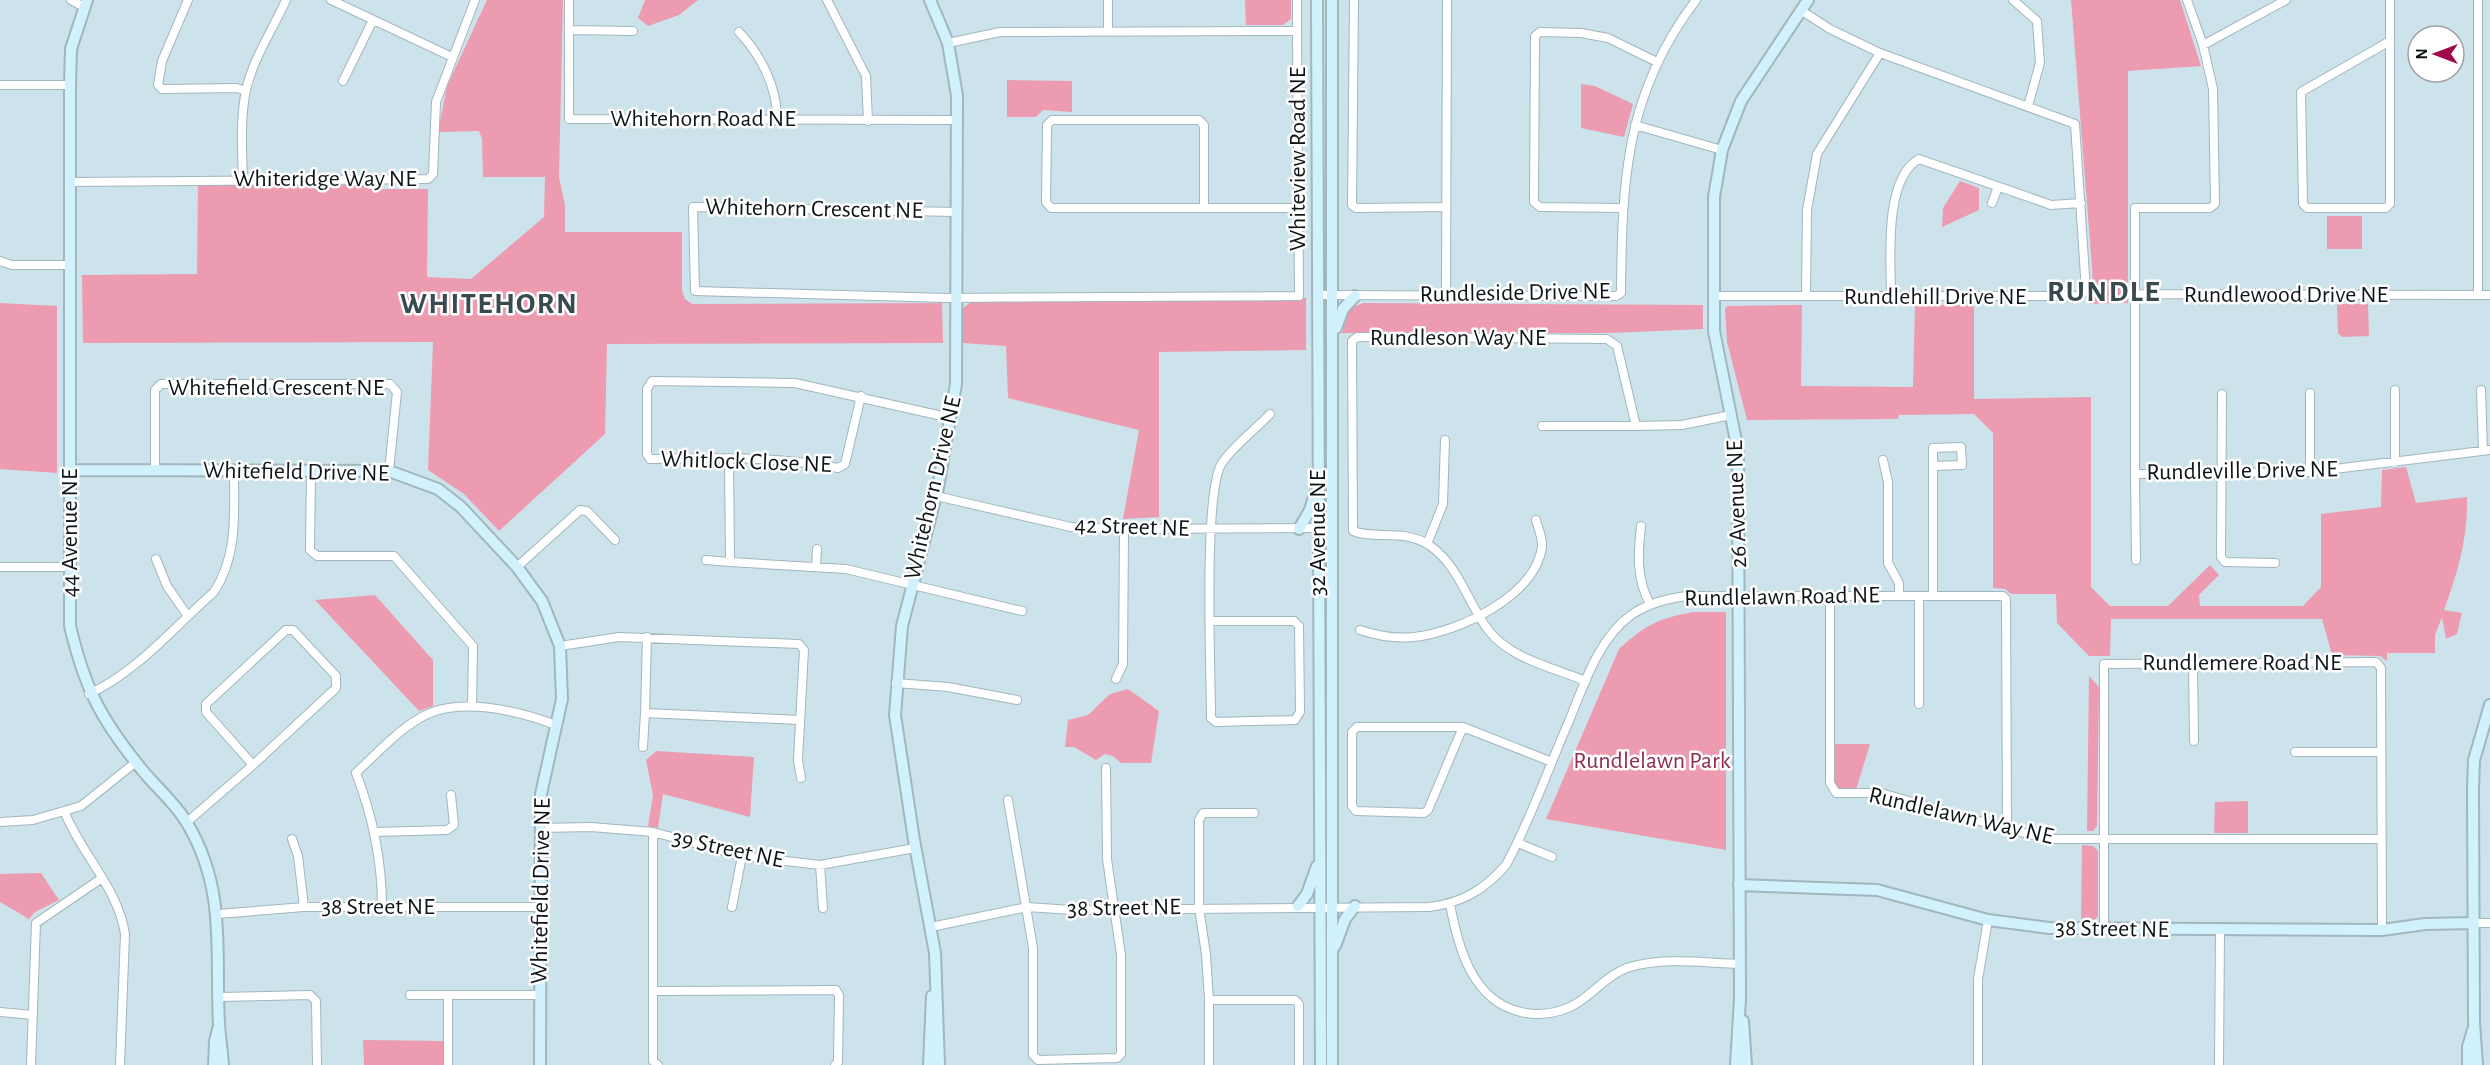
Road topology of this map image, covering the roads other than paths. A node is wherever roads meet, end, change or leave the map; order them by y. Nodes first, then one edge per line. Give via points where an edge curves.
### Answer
1 (71, 0) edge
2 (188, 0) edge
3 (286, 0) edge
4 (332, 0) edge
5 (475, 0) edge
6 (569, 0) edge
7 (827, 0) edge
8 (930, 0) edge
9 (1108, 0) edge
10 (1297, 0) edge
11 (1317, 0) edge
12 (1332, 0) edge
13 (1354, 0) edge
14 (1447, 0) edge
15 (1696, 0) edge
16 (1808, 0) edge
17 (2013, 0) edge
18 (2187, 0) edge
19 (2286, 0) edge
20 (2390, 0) edge
21 (2478, 0) edge
22 (85, 3) edge
23 (1802, 11) junction
24 (373, 20) junction
25 (569, 30) junction
26 (633, 31) dead end
27 (739, 32) dead end
28 (1108, 32) junction
29 (1297, 32) junction
30 (2390, 41) junction
31 (948, 43) junction
32 (2203, 45) junction
33 (1880, 53) junction
34 (452, 57) junction
35 (1657, 62) junction
36 (343, 81) dead end
37 (0, 85) edge
38 (70, 85) junction
39 (246, 91) junction
40 (2028, 106) junction
41 (777, 119) junction
42 (957, 120) junction
43 (868, 121) junction
44 (1635, 125) junction
45 (1722, 150) junction
46 (243, 180) junction
47 (70, 182) junction
48 (1998, 187) junction
49 (2080, 202) junction
50 (1992, 203) dead end
51 (1204, 207) junction
52 (1446, 207) junction
53 (1298, 208) junction
54 (1622, 208) junction
55 (957, 212) junction
56 (0, 261) edge
57 (70, 265) junction
58 (2135, 294) junction
59 (1317, 295) junction
60 (1332, 295) junction
61 (2478, 295) junction
62 (2490, 295) edge
63 (1355, 296) junction
64 (1446, 296) junction
65 (1806, 296) junction
66 (958, 297) junction
67 (1713, 297) junction
68 (1891, 297) junction
69 (1332, 346) junction
70 (2395, 390) dead end
71 (2481, 390) dead end
72 (2310, 393) dead end
73 (2222, 394) dead end
74 (861, 396) junction
75 (1270, 414) dead end
76 (1731, 415) junction
77 (951, 418) junction
78 (1542, 426) dead end
79 (1636, 426) junction
80 (1445, 440) dead end
81 (2486, 451) edge
82 (729, 458) junction
83 (1883, 460) dead end
84 (2395, 463) junction
85 (1933, 466) dead end
86 (70, 470) junction
87 (155, 470) junction
88 (311, 470) junction
89 (234, 471) junction
90 (389, 471) junction
91 (2310, 472) junction
92 (2135, 474) junction
93 (2222, 475) junction
94 (1318, 482) junction
95 (936, 496) junction
96 (1536, 520) dead end
97 (1641, 526) dead end
98 (1318, 528) junction
99 (1330, 528) junction
100 (1299, 529) junction
101 (1124, 530) junction
102 (1212, 530) junction
103 (615, 540) dead end
104 (1427, 544) junction
105 (817, 549) dead end
106 (156, 559) dead end
107 (706, 560) dead end
108 (2136, 560) dead end
109 (730, 562) junction
110 (2275, 563) dead end
111 (0, 567) edge
112 (69, 567) junction
113 (517, 567) junction
114 (816, 567) junction
115 (911, 585) junction
116 (1739, 596) junction
117 (1830, 596) junction
118 (1899, 597) junction
119 (1919, 597) junction
120 (1933, 597) junction
121 (1650, 604) junction
122 (1022, 611) dead end
123 (187, 615) junction
124 (1479, 615) junction
125 (1211, 621) junction
126 (1360, 630) dead end
127 (647, 638) junction
128 (560, 646) junction
129 (2193, 663) junction
130 (1116, 679) dead end
131 (1586, 681) junction
132 (896, 684) junction
133 (89, 693) junction
134 (1017, 700) dead end
135 (1919, 704) dead end
136 (2490, 705) edge
137 (472, 707) junction
138 (645, 713) junction
139 (800, 720) junction
140 (556, 725) junction
141 (1463, 727) junction
142 (2194, 741) dead end
143 (643, 747) dead end
144 (2295, 752) dead end
145 (2381, 752) junction
146 (136, 762) junction
147 (1552, 762) junction
148 (254, 765) junction
149 (1106, 768) dead end
150 (801, 778) dead end
151 (451, 795) dead end
152 (1008, 800) dead end
153 (65, 813) junction
154 (1254, 813) dead end
155 (0, 822) edge
156 (187, 822) junction
157 (541, 828) junction
158 (2007, 830) junction
159 (375, 832) junction
160 (653, 832) junction
161 (292, 839) dead end
162 (2381, 839) junction
163 (2104, 840) junction
164 (1518, 843) junction
165 (915, 848) junction
166 (742, 856) junction
167 (1552, 857) dead end
168 (1320, 858) junction
169 (820, 865) junction
170 (102, 878) junction
171 (1739, 885) junction
172 (1449, 904) junction
173 (1298, 906) junction
174 (1320, 906) junction
175 (1332, 906) junction
176 (1355, 906) junction
177 (304, 907) junction
178 (382, 907) junction
179 (539, 907) junction
180 (732, 907) dead end
181 (1027, 907) junction
182 (823, 908) dead end
183 (1116, 908) junction
184 (1198, 908) junction
185 (218, 914) junction
186 (1988, 920) junction
187 (2473, 923) junction
188 (2490, 923) edge
189 (931, 927) junction
190 (2104, 929) junction
191 (2220, 930) junction
192 (2382, 930) junction
193 (1332, 955) junction
194 (1740, 964) junction
195 (935, 975) junction
196 (653, 991) junction
197 (410, 995) dead end
198 (540, 995) junction
199 (448, 996) junction
200 (219, 997) junction
201 (1740, 999) junction
202 (1209, 1000) junction
203 (0, 1012) edge
204 (33, 1015) junction
205 (219, 1026) junction
206 (2474, 1026) junction
207 (540, 1064) edge
208 (31, 1065) edge
209 (120, 1065) edge
210 (214, 1065) edge
211 (223, 1065) edge
212 (317, 1065) edge
213 (448, 1065) edge
214 (658, 1065) edge
215 (835, 1065) edge
216 (929, 1065) edge
217 (939, 1065) edge
218 (1209, 1065) edge
219 (1299, 1065) edge
220 (1321, 1065) edge
221 (1332, 1065) edge
222 (1736, 1065) edge
223 (1746, 1065) edge
224 (1978, 1065) edge
225 (2219, 1065) edge
226 (2468, 1065) edge
227 (2477, 1065) edge

1 - 22 street
2 - 39 street via 162,61 158,85 162,89
3 - 39 street
4 - 24 street
5 - 34 street, Whiteridge Way NE
6 - 25 street, Whitehorn Road NE
7 - 43 street via 866,76
8 - 31 street, Whitehorn Drive NE
9 - 28 street
10 - 29 street
11 - 59 street, 32 Avenue NE
12 - 60 street, 32 Avenue NE
13 - 52 street via 1352,205
14 - 52 street
15 - 35 street, Rundleside Drive NE
16 - 23 street, 26 Avenue NE
17 - 40 street via 2037,21 2040,63
18 - 32 street
19 - 32 street
20 - 30 street
21 - 61 street
22 - 38 street, 44 Avenue NE via 71,49
23 - 33 street, Rundlehill Drive NE
23 - 45 street, 26 Avenue NE via 1741,101
24 - 34 street
24 - 36 street
25 - 26 street
25 - 41 street, Whitehorn Road NE via 569,119
27 - 41 street via 755,48 768,76
28 - 29 street, Whiteview Road NE
28 - 31 street, Whiteview Road NE via 1000,32
29 - 53 street, Whiteview Road NE
30 - 30 street via 2390,204 2386,208 2307,208 2303,204 2301,92
31 - 42 street, Whitehorn Drive NE
32 - 58 street via 2215,106 2215,204 2210,208 2135,208
33 - 40 street, Rundlehill Drive NE
33 - 65 street via 1817,154 1807,210
34 - 46 street, Whiteridge Way NE via 436,102 433,174 428,179
35 - 44 street, Rundleside Drive NE
35 - 54 street via 1608,38 1581,33 1540,32 1535,36 1534,202 1540,207
37 - 38 street
38 - 47 street, 44 Avenue NE
39 - 46 street
40 - 49 street, Rundlehill Drive NE via 2075,124
41 - 43 street, Whitehorn Road NE
42 - 43 street, Whitehorn Road NE
42 - 55 street, Whitehorn Drive NE
44 - 45 street
44 - 54 street, Rundleside Drive NE via 1623,180
45 - 67 street, 26 Avenue NE via 1714,197
46 - 47 street, Whiteridge Way NE
47 - 57 street, 44 Avenue NE
48 - 49 street via 2051,205
48 - 50 street
48 - 68 street via 1926,160 1913,162 1897,191 1892,212
49 - 68 street, Rundlehill Drive NE via 2086,291 2079,296
51 - 51 street via 1051,208 1046,202 1047,125 1052,120 1199,120 1204,125
51 - 53 street
52 - 64 street
53 - 66 street, Whiteview Road NE via 1299,296
54 - 64 street, Rundleside Drive NE via 1621,293 1616,296
55 - 66 street, Whitehorn Drive NE
55 - 66 street, Whitehorn Crescent NE via 693,207 696,291
56 - 57 street via 12,265
57 - 86 street, 44 Avenue NE
58 - 61 street, Rundlewood Drive NE
58 - 92 street, Rundleville Drive NE
59 - 60 street, Rundleside Drive NE
59 - 94 street, 32 Avenue NE
60 - 63 street, Rundleside Drive NE
60 - 69 street, 32 Avenue NE
61 - 62 street, Rundlewood Drive NE
63 - 64 street, Rundleside Drive NE
63 - 69 street via 1340,314
65 - 67 street, Rundlehill Drive NE
65 - 68 street, Rundlehill Drive NE
66 - 77 street, Whitehorn Drive NE via 956,384
67 - 76 street, 26 Avenue NE via 1716,342
69 - 99 street, 32 Avenue NE
70 - 84 street
71 - 81 street
72 - 91 street
73 - 93 street
74 - 77 street, Whitlock Close NE
74 - 82 street, Whitlock Close NE via 845,464 838,468 795,460
74 - 82 street, Whitlock Close NE via 795,383 652,381 648,389 650,459
75 - 102 street via 1221,464 1212,491
76 - 79 street via 1672,426
76 - 116 street, 26 Avenue NE via 1738,451
77 - 95 street, Whitehorn Drive NE
78 - 79 street
79 - 104 street, Rundleson Way NE via 1617,346 1607,339 1356,337 1352,341 1352,528 1356,533 1389,533
80 - 104 street via 1443,504
81 - 84 street, Rundleville Drive NE
82 - 109 street
83 - 118 street via 1888,482 1888,563 1899,584
84 - 91 street, Rundleville Drive NE
85 - 120 street
86 - 87 street, Whitefield Drive NE
86 - 112 street, 44 Avenue NE
87 - 89 street, Whitefield Drive NE
87 - 90 street, Whitefield Crescent NE via 155,390 161,384 390,384 397,392
88 - 89 street, Whitefield Drive NE
88 - 90 street, Whitefield Drive NE
88 - 137 street via 310,550 317,555 394,556 473,646
89 - 123 street via 230,561 214,592
90 - 113 street, Whitefield Drive NE via 438,489 461,507
91 - 93 street, Rundleville Drive NE
92 - 93 street, Rundleville Drive NE
92 - 108 street
93 - 110 street via 2221,557 2225,562
94 - 98 street, 32 Avenue NE
94 - 100 street via 1310,510
95 - 101 street, 42 Street NE via 1071,527
95 - 115 street, Whitehorn Drive NE
96 - 124 street via 1542,544 1536,567 1510,595
97 - 121 street via 1637,560
98 - 99 street, 42 Street NE
98 - 100 street, 42 Street NE
98 - 168 street, 32 Avenue NE
99 - 175 street, 32 Avenue NE
100 - 102 street, 42 Street NE
101 - 102 street, 42 Street NE
101 - 130 street via 1123,664
102 - 125 street
103 - 113 street via 587,511 580,510
104 - 124 street, Rundleson Way NE via 1446,559
105 - 114 street
106 - 123 street via 167,586
107 - 109 street
109 - 114 street
111 - 112 street
112 - 133 street, 44 Avenue NE via 70,626
113 - 128 street, Whitefield Drive NE via 542,601
114 - 115 street via 846,568
115 - 122 street
115 - 132 street, Whitehorn Drive NE
116 - 117 street, Rundlelawn Road NE
116 - 121 street, Rundlelawn Road NE via 1687,596
116 - 171 street, 26 Avenue NE
117 - 118 street, Rundlelawn Road NE
117 - 158 street, Rundlelawn Way NE via 1830,783 1836,793 1881,793
118 - 119 street, Rundlelawn Road NE
119 - 120 street, Rundlelawn Road NE
119 - 135 street
120 - 158 street, Rundlelawn Road NE via 2006,599
121 - 131 street, Rundlelawn Road NE via 1614,631
123 - 133 street via 132,667
124 - 126 street via 1446,631 1414,637 1379,637
124 - 131 street, Rundleson Way NE via 1500,643
125 - 125 street via 1211,718 1216,722 1295,720 1300,712 1299,627 1294,621
127 - 128 street via 618,637
127 - 138 street
127 - 139 street via 799,644 804,650
128 - 140 street, Whitefield Drive NE via 562,699
129 - 142 street
129 - 145 street, Rundlemere Road NE via 2376,662 2381,668
129 - 163 street, Rundlemere Road NE via 2104,663
131 - 147 street, Rundlelawn Road NE
132 - 134 street via 948,687
132 - 165 street, Whitehorn Drive NE via 898,743
133 - 146 street, 44 Avenue NE
136 - 187 street via 2474,760
137 - 140 street
137 - 159 street via 441,710 422,717 356,773
138 - 139 street
138 - 143 street
139 - 150 street
140 - 157 street, Whitefield Drive NE via 541,794
141 - 141 street via 1357,727 1352,732 1352,806 1356,811 1424,813
141 - 147 street
144 - 145 street
145 - 162 street, Rundlemere Road NE
146 - 153 street via 81,806
146 - 156 street, 44 Avenue NE
147 - 164 street, Rundlelawn Road NE
148 - 148 street via 336,688 336,676 293,630 286,630 206,704 206,712
148 - 156 street
149 - 183 street via 1107,859
151 - 159 street via 454,825 447,830
152 - 181 street
153 - 155 street
153 - 170 street
154 - 184 street via 1203,813 1199,820
156 - 185 street, 44 Avenue NE via 210,874
157 - 160 street, 39 Street NE
157 - 179 street, Whitefield Drive NE
158 - 163 street, Rundlelawn Way NE via 2051,839
159 - 178 street
160 - 166 street, 39 Street NE
160 - 196 street
161 - 177 street
162 - 163 street
162 - 192 street, Rundlemere Road NE
163 - 190 street, Rundlemere Road NE
164 - 167 street
164 - 172 street, Rundlelawn Road NE via 1489,885
165 - 169 street, 39 Street NE
165 - 189 street, Whitehorn Drive NE
166 - 169 street, 39 Street NE
166 - 180 street
168 - 173 street via 1307,894
168 - 174 street, 32 Avenue NE
169 - 182 street
170 - 204 street via 36,923
170 - 209 street via 122,913 125,934
171 - 186 street, 38 Street NE via 1877,890
171 - 194 street, 26 Avenue NE
172 - 176 street, Rundlelawn Road NE
172 - 194 street via 1460,949 1478,984 1512,1010 1543,1014 1569,1008 1608,978 1651,962
173 - 174 street, 38 Street NE
173 - 184 street, 38 Street NE
174 - 175 street, Rundlelawn Road NE
174 - 220 street, 32 Avenue NE
175 - 176 street, Rundlelawn Road NE
175 - 193 street, 32 Avenue NE
176 - 193 street via 1345,919
177 - 178 street, 38 Street NE
177 - 185 street, 38 Street NE
178 - 179 street, 38 Street NE
179 - 198 street, Whitefield Drive NE
181 - 183 street, 38 Street NE
181 - 183 street via 1033,948 1033,1055 1038,1060 1117,1058 1121,1054 1121,955
181 - 189 street, 38 Street NE
183 - 184 street, 38 Street NE
184 - 202 street
185 - 200 street, 44 Avenue NE
186 - 190 street, 38 Street NE via 2049,928
186 - 224 street via 1978,980
187 - 188 street, 38 Street NE
187 - 192 street, 38 Street NE
187 - 206 street
189 - 195 street, Whitehorn Drive NE
190 - 191 street, 38 Street NE
191 - 192 street, 38 Street NE
191 - 225 street
193 - 221 street, 32 Avenue NE
194 - 201 street, 26 Avenue NE
195 - 216 street, Whitehorn Drive NE
195 - 217 street, Whitehorn Drive NE
196 - 214 street via 653,1061
196 - 215 street via 836,990 839,995
197 - 199 street
198 - 199 street
198 - 207 street, Whitefield Drive NE
199 - 213 street
200 - 205 street, 44 Avenue NE
200 - 212 street via 310,995 316,1001
201 - 222 street, 26 Avenue NE
201 - 223 street, 26 Avenue NE
202 - 218 street
202 - 219 street via 1295,1000 1299,1004
203 - 204 street
204 - 208 street
205 - 210 street, 44 Avenue NE via 214,1041
205 - 211 street, 44 Avenue NE
206 - 226 street
206 - 227 street

